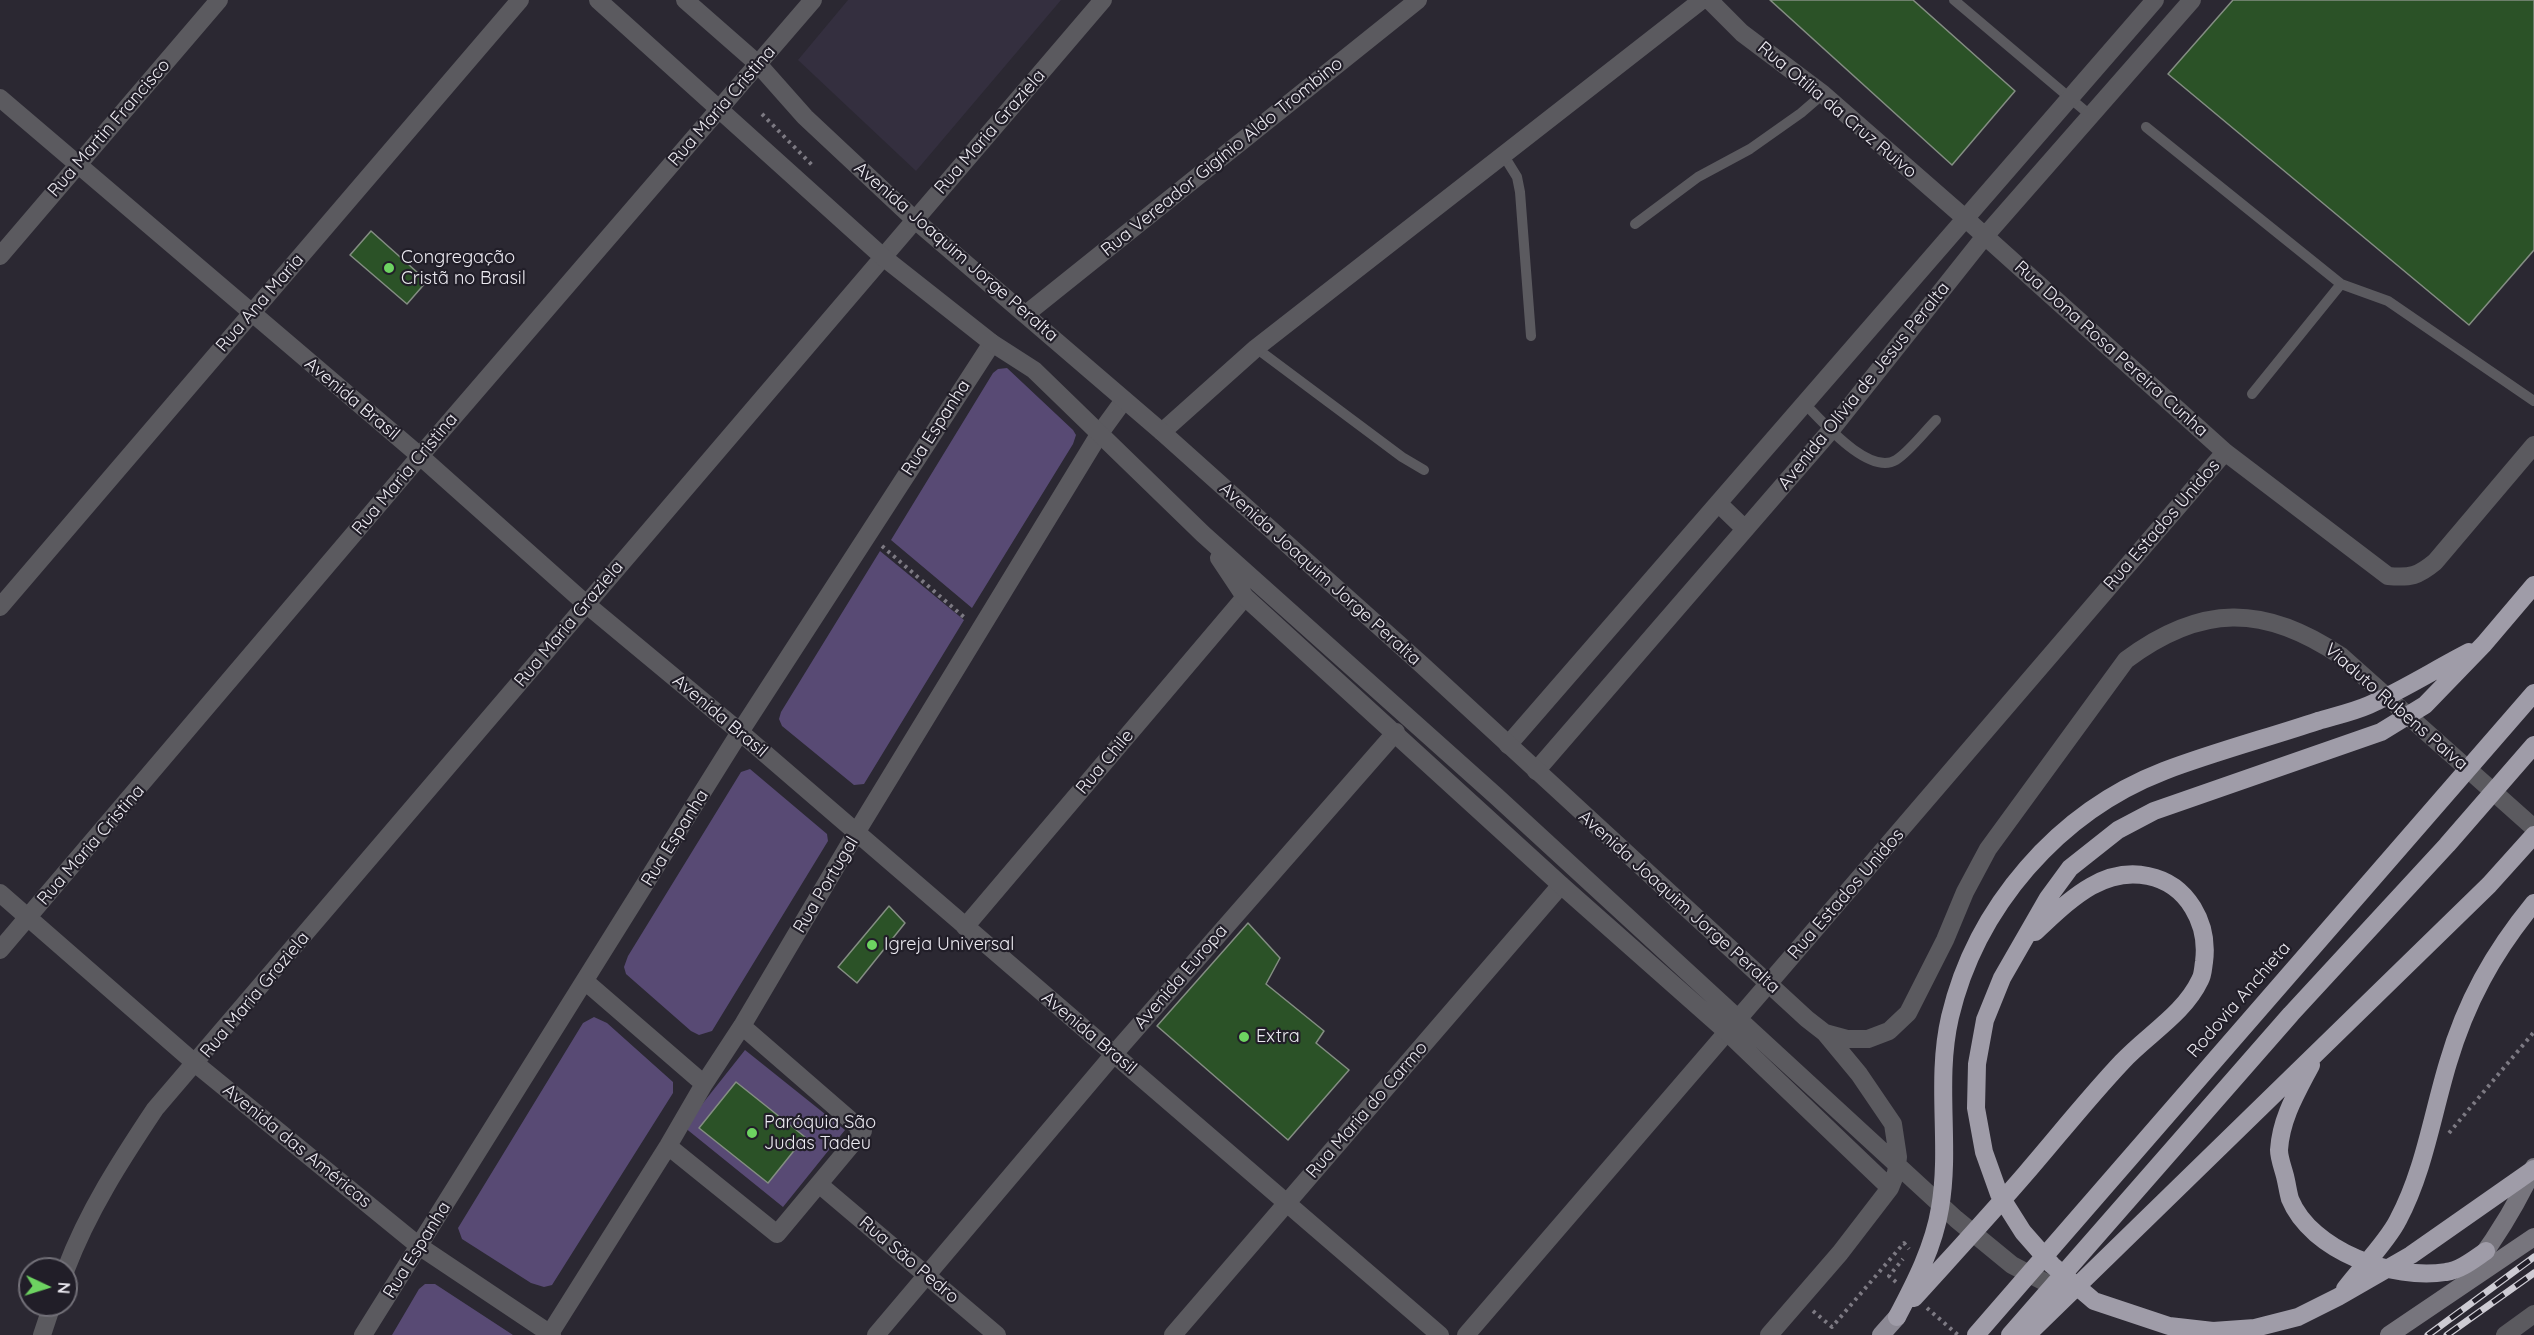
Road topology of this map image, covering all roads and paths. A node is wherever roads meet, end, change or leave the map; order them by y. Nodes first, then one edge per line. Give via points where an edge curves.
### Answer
1 (219, 0) edge
2 (520, 0) edge
3 (598, 0) edge
4 (686, 0) edge
5 (813, 0) edge
6 (1103, 0) edge
7 (1702, 0) edge
8 (1709, 0) edge
9 (1953, 0) edge
10 (2155, 0) edge
11 (2192, 0) edge
12 (1413, 1) edge
13 (758, 64) junction
14 (1823, 94) junction
15 (0, 98) edge
16 (2070, 99) junction
17 (720, 110) junction
18 (762, 114) dead end
19 (2090, 115) junction
20 (2146, 127) dead end
21 (1504, 156) junction
22 (77, 164) junction
23 (819, 171) dead end
24 (1966, 219) junction
25 (915, 220) junction
26 (1635, 224) dead end
27 (1985, 236) junction
28 (0, 255) edge
29 (883, 257) junction
30 (2341, 284) junction
31 (252, 313) junction
32 (1026, 314) junction
33 (1531, 336) dead end
34 (992, 344) junction
35 (1256, 348) junction
36 (2252, 394) dead end
37 (1124, 400) junction
38 (2534, 400) edge
39 (1805, 404) junction
40 (1936, 420) dead end
41 (1831, 430) junction
42 (1162, 432) junction
43 (1100, 433) junction
44 (2534, 445) edge
45 (2225, 452) junction
46 (420, 456) junction
47 (1424, 470) dead end
48 (1718, 503) junction
49 (1745, 529) junction
50 (868, 534) junction
51 (1203, 534) junction
52 (2534, 585) edge
53 (1245, 597) junction
54 (586, 604) junction
55 (0, 607) edge
56 (980, 630) junction
57 (2484, 644) junction
58 (2534, 693) edge
59 (740, 732) junction
60 (1396, 732) junction
61 (1508, 745) junction
62 (2534, 745) edge
63 (1536, 771) junction
64 (2534, 828) edge
65 (856, 833) junction
66 (2534, 835) edge
67 (1561, 885) junction
68 (0, 893) edge
69 (2534, 903) edge
70 (29, 917) junction
71 (965, 927) junction
72 (1945, 940) joint
73 (2023, 942) junction
74 (0, 950) edge
75 (586, 982) junction
76 (1769, 983) junction
77 (742, 1026) junction
78 (1727, 1032) junction
79 (1825, 1033) junction
80 (2318, 1050) junction
81 (1114, 1054) junction
82 (196, 1064) junction
83 (704, 1084) junction
84 (668, 1146) junction
85 (2534, 1168) edge
86 (820, 1185) junction
87 (1890, 1188) junction
88 (1288, 1202) junction
89 (2534, 1237) edge
90 (419, 1246) junction
91 (2486, 1251) junction
92 (70, 1257) edge
93 (2448, 1272) junction
94 (929, 1275) junction
95 (1889, 1276) dead end
96 (2455, 1290) junction
97 (2338, 1298) junction
98 (1800, 1299) junction
99 (2094, 1301) junction
100 (2534, 1314) edge
101 (48, 1317) edge
102 (1897, 1317) junction
103 (550, 1334) edge
104 (42, 1335) edge
105 (363, 1335) edge
106 (876, 1335) edge
107 (998, 1335) edge
108 (1173, 1335) edge
109 (1440, 1335) edge
110 (1466, 1335) edge
111 (1770, 1335) edge
112 (1881, 1335) edge
113 (1976, 1335) edge
114 (2010, 1335) edge
115 (2027, 1335) edge
116 (2389, 1335) edge
117 (2505, 1335) edge

1 - 22 street, Rua Martin Francisco
2 - 31 street, Rua Ana Maria
3 - 17 street
4 - 13 street, Avenida Joaquim Jorge Peralta
5 - 13 street, Rua Maria Cristina
6 - 25 street, Rua Maria Graziela
7 - 21 street
8 - 14 street, Rua Otília da Cruz Ruivo via 1742,33
9 - 16 lane
10 - 16 street, Avenida Olívia de Jesus Peralta
11 - 19 street, Avenida Olívia de Jesus Peralta
12 - 32 street, Rua Vereador Gigínio Aldo Trombino
13 - 17 street, Rua Maria Cristina
13 - 25 street, Avenida Joaquim Jorge Peralta via 805,117
14 - 24 street, Rua Otília da Cruz Ruivo
14 - 26 lane via 1750,149 1698,177
15 - 22 street, Avenida Brasil
16 - 19 lane
16 - 24 street, Avenida Olívia de Jesus Peralta
17 - 29 street
17 - 46 street, Rua Maria Cristina
18 - 23 path
19 - 27 street, Avenida Olívia de Jesus Peralta
20 - 30 lane
21 - 33 lane via 1517,177 1520,192
21 - 35 street
22 - 28 street, Rua Martin Francisco
22 - 31 street, Avenida Brasil
24 - 27 street, Rua Dona Rosa Pereira Cunha
24 - 39 street, Avenida Olívia de Jesus Peralta
25 - 29 street, Rua Maria Graziela
25 - 32 street, Avenida Joaquim Jorge Peralta
27 - 41 street, Avenida Olívia de Jesus Peralta
27 - 45 street, Rua Dona Rosa Pereira Cunha
29 - 34 street
29 - 54 street, Rua Maria Graziela
30 - 36 lane
30 - 38 lane via 2388,301
31 - 46 street, Avenida Brasil
31 - 55 street, Rua Ana Maria
32 - 37 street, Avenida Joaquim Jorge Peralta
34 - 43 street via 1034,370
34 - 50 street, Rua Espanha
35 - 42 street
35 - 47 lane
37 - 42 street, Avenida Joaquim Jorge Peralta
37 - 43 street, Rua Portugal
39 - 41 lane
39 - 48 street, Avenida Olívia de Jesus Peralta
40 - 41 lane via 1897,460 1884,464 1870,461
41 - 49 street, Avenida Olívia de Jesus Peralta
42 - 61 street, Avenida Joaquim Jorge Peralta
43 - 51 street
43 - 56 street, Rua Portugal
44 - 45 street, Rua Dona Rosa Pereira Cunha via 2435,562 2420,574 2404,577 2388,576 2375,568
45 - 76 street, Rua Estados Unidos
46 - 54 street, Avenida Brasil
46 - 70 street, Rua Maria Cristina
48 - 49 street
48 - 61 street, Avenida Olívia de Jesus Peralta
49 - 63 street, Avenida Olívia de Jesus Peralta
50 - 56 path
50 - 59 street, Rua Espanha
51 - 53 street
51 - 99 street via 1496,796 1956,1219 2012,1265 2063,1292
52 - 57 highway
53 - 60 street
53 - 71 street, Rua Chile
54 - 59 street, Avenida Brasil
54 - 82 street, Rua Maria Graziela
56 - 65 street, Rua Portugal
57 - 73 highway via 2425,705 2381,732 2154,811 2118,830 2070,868
57 - 102 highway via 2369,705 2163,771 2129,787 2067,828 2014,882 1975,946 1950,1017 1942,1092 1940,1208 1930,1245
58 - 113 highway, Rodovia Anchieta
59 - 65 street, Avenida Brasil
59 - 75 street, Rua Espanha
60 - 67 street
60 - 81 street, Avenida Europa
61 - 63 street, Avenida Joaquim Jorge Peralta
62 - 114 highway via 2291,1014
63 - 76 street, Avenida Joaquim Jorge Peralta
64 - 72 street, Viaduto Rubens Paiva via 2341,656 2313,637 2281,623 2246,617 2209,620 2182,627 2126,660 1988,849
65 - 71 street, Avenida Brasil
65 - 77 street, Rua Portugal
66 - 80 highway via 2489,885
67 - 78 street
67 - 88 street, Rua Maria do Carmo
68 - 70 street, Avenida das Américas
69 - 97 highway via 2484,972 2464,1016 2415,1185 2397,1223
70 - 74 street, Rua Maria Cristina
70 - 82 street, Avenida das Américas
71 - 81 street, Avenida Brasil
72 - 79 street, Avenida Joaquim Jorge Peralta via 1908,1013 1888,1031 1868,1039
73 - 99 highway via 2002,978 1985,1020 1977,1064 1976,1108 1984,1152 1999,1194 2022,1232 2052,1265
73 - 102 highway via 2084,890 2106,878 2127,874 2167,883 2186,896 2203,930 2205,953 2201,979 2186,1002 2123,1061
75 - 83 street
75 - 90 street, Rua Espanha
76 - 78 street, Rua Estados Unidos
76 - 79 street, Avenida Joaquim Jorge Peralta
77 - 83 street, Rua Portugal
77 - 86 street via 863,1131
78 - 87 street
78 - 110 street, Rua Estados Unidos
79 - 87 street via 1893,1124 1898,1156
80 - 93 highway via 2285,1115 2279,1152 2290,1200 2309,1226 2350,1257 2374,1266 2413,1272
80 - 115 highway
81 - 88 street, Avenida Brasil
81 - 94 street, Avenida Europa
82 - 90 street, Avenida das Américas
82 - 92 street, Rua Maria Graziela via 155,1109 111,1176
83 - 84 street, Rua Portugal
84 - 86 street via 777,1234
84 - 103 street, Rua Portugal
85 - 91 main road via 2517,1205
85 - 97 highway via 2411,1255
86 - 94 street, Rua São Pedro
87 - 98 street
88 - 108 street, Rua Maria do Carmo
88 - 109 street, Avenida Brasil
89 - 96 main road
90 - 103 street, Avenida das Américas
90 - 105 street, Rua Espanha
91 - 93 highway
91 - 96 main road
93 - 96 main road via 2454,1276
94 - 106 street, Avenida Europa
94 - 107 street, Rua São Pedro
95 - 98 path via 1911,1250 1904,1244 1832,1327
96 - 116 main road
97 - 99 highway via 2298,1317 2255,1328 2213,1331 2169,1326
98 - 111 street
100 - 117 street
101 - 104 street
102 - 112 main road

